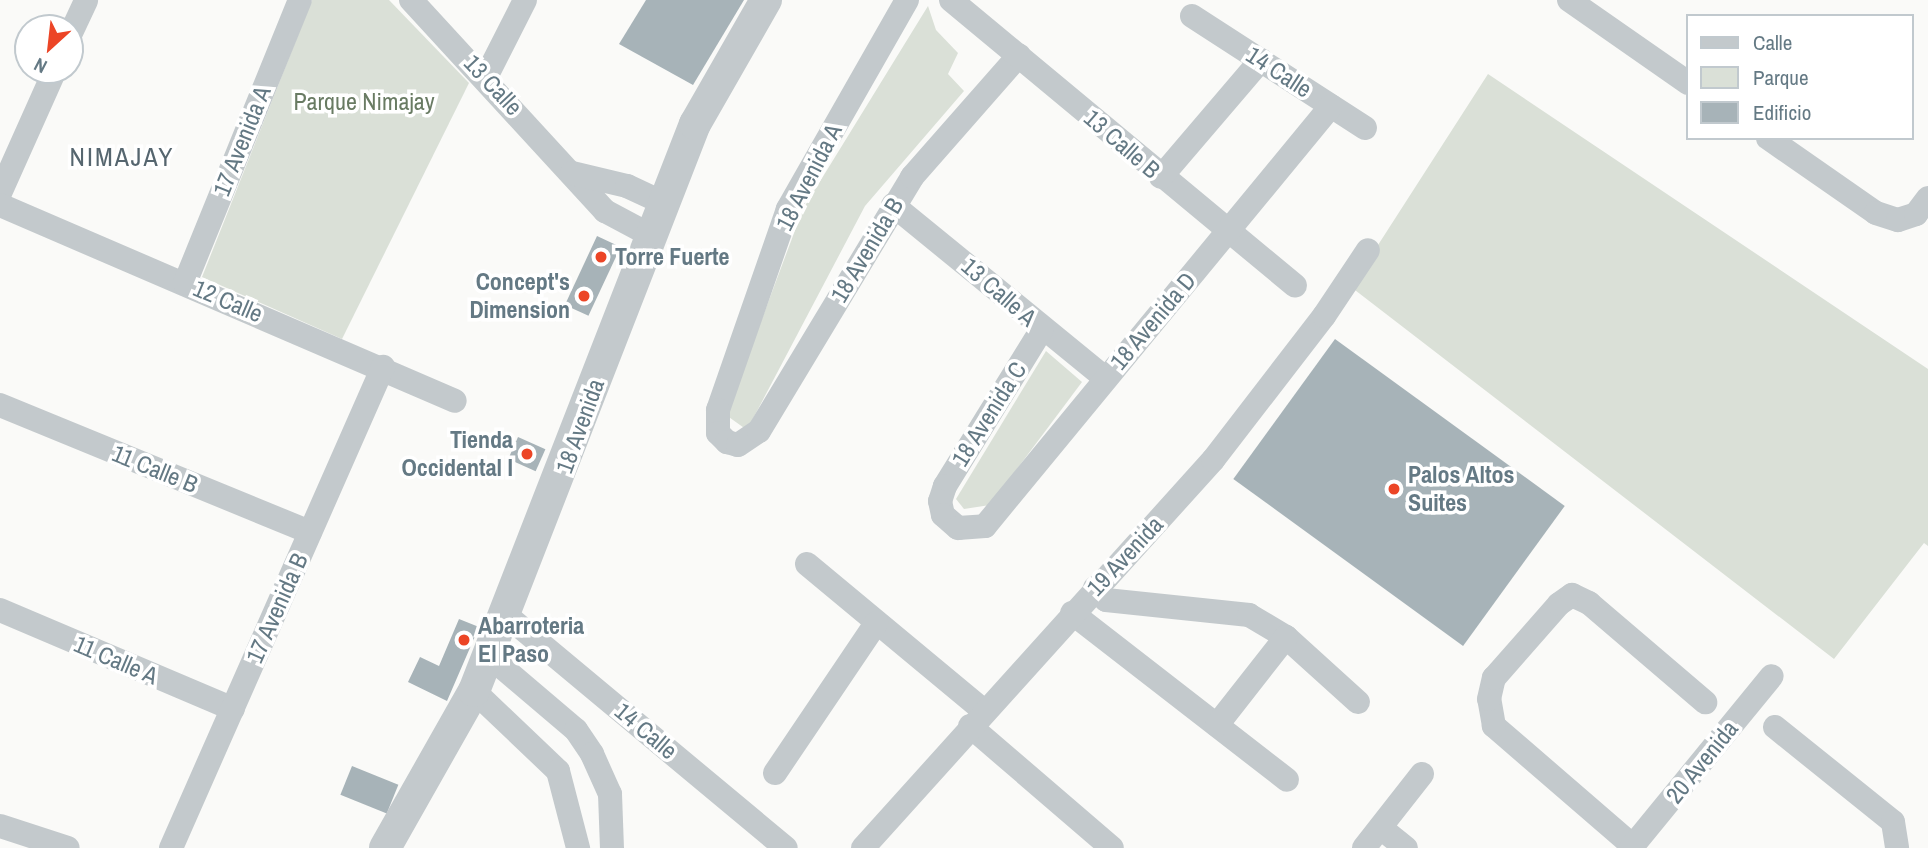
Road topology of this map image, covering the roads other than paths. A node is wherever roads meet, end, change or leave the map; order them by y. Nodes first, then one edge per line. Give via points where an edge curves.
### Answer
1 (300, 0) edge
2 (411, 0) edge
3 (526, 0) edge
4 (766, 0) edge
5 (907, 0) edge
6 (951, 0) edge
7 (1569, 0) edge
8 (1192, 16) dead end
9 (1019, 55) junction
10 (1261, 60) junction
11 (486, 76) junction
12 (1686, 82) edge
13 (49, 84) edge
14 (1331, 106) junction
15 (1365, 128) dead end
16 (1771, 140) edge
17 (572, 173) junction
18 (1161, 177) junction
19 (0, 193) edge
20 (1928, 198) edge
21 (663, 202) junction
22 (0, 205) edge
23 (893, 205) junction
24 (1226, 231) junction
25 (650, 235) junction
26 (1368, 250) dead end
27 (185, 283) junction
28 (1295, 286) dead end
29 (1042, 328) junction
30 (383, 367) junction
31 (1105, 378) junction
32 (455, 401) dead end
33 (0, 405) edge
34 (727, 442) joint
35 (972, 530) joint
36 (310, 533) junction
37 (807, 564) dead end
38 (1095, 588) junction
39 (0, 610) edge
40 (1072, 614) junction
41 (506, 615) junction
42 (876, 623) junction
43 (1286, 637) junction
44 (489, 656) junction
45 (1772, 676) dead end
46 (474, 691) junction
47 (1357, 702) dead end
48 (1705, 702) dead end
49 (233, 709) junction
50 (977, 719) junction
51 (1217, 725) junction
52 (1775, 727) dead end
53 (576, 730) junction
54 (547, 756) junction
55 (775, 773) dead end
56 (1422, 774) dead end
57 (1287, 780) dead end
58 (0, 826) edge
59 (1381, 828) junction
60 (1632, 847) edge
61 (68, 848) edge
62 (171, 848) edge
63 (385, 848) edge
64 (578, 848) edge
65 (612, 848) edge
66 (786, 848) edge
67 (863, 848) edge
68 (1112, 848) edge
69 (1364, 848) edge
70 (1406, 848) edge
71 (1897, 848) edge

1 - 27 street, 17 Avenida A
2 - 11 street, 13 Calle
3 - 11 street
4 - 21 street, 18 Avenida via 695,124
5 - 34 street, 18 Avenida A via 788,209 718,411 718,433
6 - 9 street, 13 Calle B
7 - 12 street
8 - 10 street, 14 Calle
9 - 18 street, 13 Calle B
9 - 23 street, 18 Avenida B
10 - 14 street, 14 Calle
10 - 18 street
11 - 17 street, 13 Calle
13 - 19 street
14 - 15 street, 14 Calle
14 - 24 street, 18 Avenida D
16 - 20 street via 1875,213 1898,220 1916,214
17 - 21 street via 626,186
17 - 25 street, 13 Calle via 605,211
18 - 24 street, 13 Calle B
21 - 25 street, 18 Avenida
22 - 27 street, 12 Calle
23 - 29 street, 13 Calle A
23 - 34 street, 18 Avenida B via 758,431 738,445
24 - 28 street, 13 Calle B
24 - 31 street, 18 Avenida D
25 - 41 street, 18 Avenida
26 - 38 street, 19 Avenida via 1324,316 1213,460
27 - 30 street, 12 Calle
29 - 31 street, 13 Calle A
29 - 35 street, 18 Avenida C via 940,501 943,515 958,528
30 - 32 street, 12 Calle
30 - 36 street, 17 Avenida B
31 - 35 street, 18 Avenida D via 985,526
33 - 36 street, 11 Calle B
36 - 49 street, 17 Avenida B
37 - 42 street
38 - 40 street, 19 Avenida
38 - 43 street via 1106,600 1249,615
39 - 49 street, 11 Calle A
40 - 50 street, 19 Avenida
40 - 51 street
41 - 44 street, 18 Avenida
41 - 66 street, 14 Calle
42 - 50 street
42 - 55 street
43 - 47 street
43 - 51 street
44 - 46 street, 18 Avenida
44 - 53 street
45 - 60 street, 20 Avenida
46 - 54 street
46 - 63 street, 18 Avenida
48 - 60 street via 1589,603 1572,595 1494,678 1489,699 1494,726
49 - 62 street, 17 Avenida B
50 - 67 street, 19 Avenida
50 - 68 street
51 - 57 street
52 - 71 street via 1893,822
53 - 54 street
53 - 65 street via 598,763 610,794
54 - 64 street via 564,784
56 - 59 street
58 - 61 street
59 - 69 street
59 - 70 street

